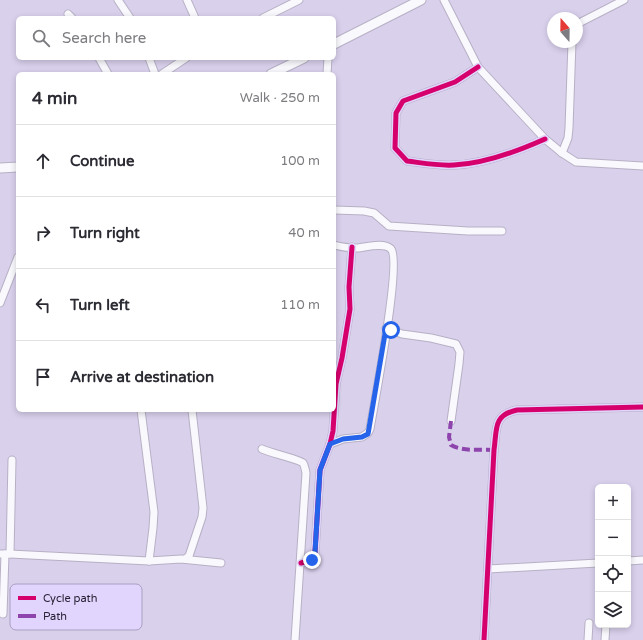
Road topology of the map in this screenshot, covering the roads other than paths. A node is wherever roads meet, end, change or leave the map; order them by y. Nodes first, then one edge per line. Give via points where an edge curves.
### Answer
1 (118, 0) edge
2 (187, 0) edge
3 (299, 0) edge
4 (420, 0) edge
5 (444, 0) edge
6 (624, 0) edge
7 (129, 16) edge
8 (194, 16) edge
9 (267, 16) edge
10 (583, 21) edge
11 (336, 43) edge
12 (572, 48) edge
13 (100, 60) edge
14 (150, 60) edge
15 (183, 60) edge
16 (300, 60) edge
17 (328, 60) edge
18 (478, 67) junction
19 (107, 72) edge
20 (154, 72) edge
21 (165, 72) edge
22 (275, 72) edge
23 (327, 72) edge
24 (545, 139) junction
25 (562, 153) junction
26 (16, 166) edge
27 (643, 166) edge
28 (0, 168) edge
29 (336, 210) edge
30 (502, 231) dead end
31 (336, 245) edge
32 (352, 247) junction
33 (16, 262) edge
34 (0, 303) edge
35 (386, 328) junction
36 (336, 384) edge
37 (643, 407) edge
38 (141, 412) edge
39 (192, 412) edge
40 (334, 412) edge
41 (451, 421) dead end
42 (330, 444) junction
43 (262, 449) dead end
44 (12, 460) dead end
45 (5, 554) edge
46 (186, 559) junction
47 (643, 560) edge
48 (149, 561) junction
49 (631, 561) edge
50 (221, 563) dead end
51 (301, 563) junction
52 (595, 563) edge
53 (488, 569) junction
54 (3, 614) dead end
55 (589, 623) dead end
56 (606, 628) edge
57 (295, 640) edge
58 (484, 640) edge
59 (588, 640) edge
60 (605, 640) edge

1 - 7 street
2 - 8 street
3 - 9 street
4 - 11 street
5 - 18 street
6 - 10 street
12 - 25 street via 569,128
13 - 19 street
14 - 20 street
15 - 21 street
16 - 22 street
17 - 23 street
18 - 24 street
18 - 24 street via 454,82 403,101 396,113 395,148 408,162 453,165 470,163 524,149
24 - 25 street
25 - 27 street via 583,163
26 - 28 street
29 - 30 street via 374,214 389,226
31 - 32 street
32 - 35 street via 385,246 392,251 394,277
32 - 36 street via 350,309
33 - 34 street
35 - 41 street via 402,334 456,344 460,352
35 - 42 street via 368,434
37 - 53 street via 517,410 499,419 494,450
38 - 48 street via 154,512
39 - 46 street via 204,508
40 - 42 street
42 - 51 street via 320,470 315,552 312,560
43 - 51 street via 300,461 305,467
44 - 45 street
45 - 48 street
45 - 54 street
46 - 48 street
46 - 50 street
47 - 49 street
51 - 57 street
52 - 53 street
53 - 58 street
55 - 59 street
56 - 60 street

